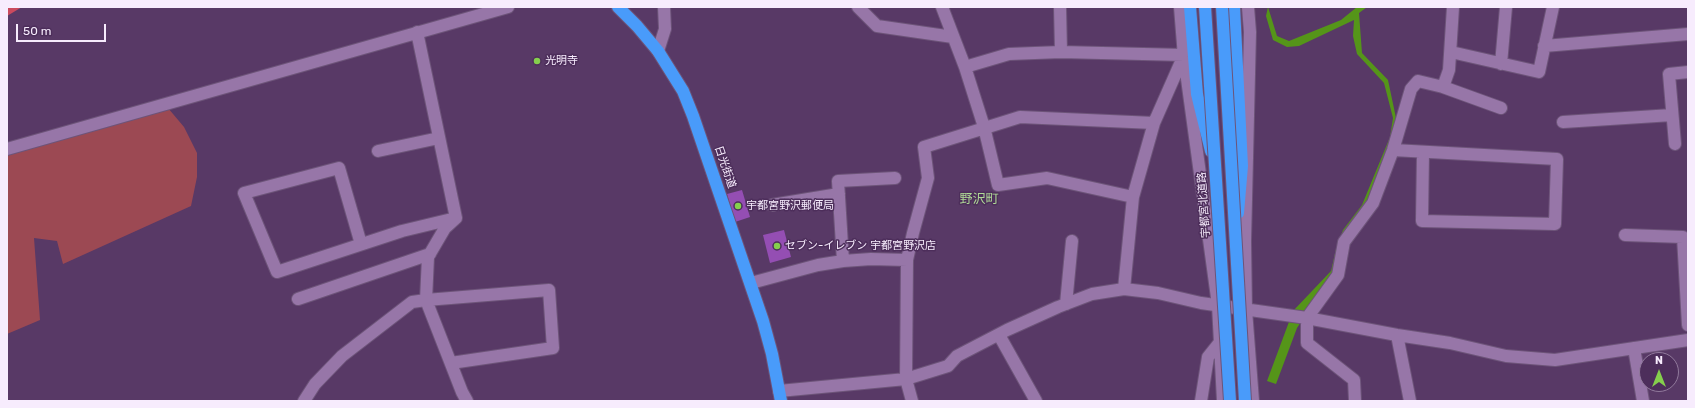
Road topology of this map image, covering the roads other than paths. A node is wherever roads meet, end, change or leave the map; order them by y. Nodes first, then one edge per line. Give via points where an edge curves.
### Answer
1 (508, 7) edge
2 (618, 7) edge
3 (664, 7) edge
4 (858, 7) edge
5 (942, 7) edge
6 (1060, 7) edge
7 (1180, 7) edge
8 (1190, 7) edge
9 (1205, 7) edge
10 (1222, 7) edge
11 (1234, 7) edge
12 (1248, 7) edge
13 (1453, 7) edge
14 (1506, 7) edge
15 (1553, 7) edge
16 (417, 32) junction
17 (1688, 34) edge
18 (953, 37) junction
19 (1544, 46) junction
20 (658, 51) junction
21 (1061, 52) junction
22 (1451, 52) junction
23 (1184, 55) junction
24 (1501, 64) junction
25 (965, 66) junction
26 (1688, 72) edge
27 (1443, 86) junction
28 (1501, 108) dead end
29 (1672, 115) junction
30 (1154, 122) junction
31 (1563, 122) dead end
32 (984, 127) junction
33 (439, 138) junction
34 (1675, 144) dead end
35 (7, 149) edge
36 (1392, 150) junction
37 (378, 151) dead end
38 (1422, 152) junction
39 (1214, 165) junction
40 (895, 178) dead end
41 (839, 194) junction
42 (1133, 197) junction
43 (772, 205) dead end
44 (456, 218) junction
45 (1625, 235) dead end
46 (1236, 238) junction
47 (1072, 241) dead end
48 (361, 244) junction
49 (430, 254) junction
50 (907, 260) junction
51 (843, 261) junction
52 (751, 283) junction
53 (1124, 289) junction
54 (298, 299) dead end
55 (426, 300) junction
56 (1066, 304) junction
57 (1218, 305) junction
58 (1246, 310) junction
59 (1307, 318) junction
60 (1688, 326) edge
61 (999, 335) junction
62 (1397, 335) junction
63 (1688, 340) edge
64 (1220, 342) junction
65 (1634, 348) junction
66 (451, 363) junction
67 (906, 379) junction
68 (780, 396) edge
69 (304, 401) edge
70 (467, 401) edge
71 (912, 401) edge
72 (1036, 401) edge
73 (1200, 401) edge
74 (1223, 401) edge
75 (1230, 401) edge
76 (1245, 401) edge
77 (1252, 401) edge
78 (1355, 401) edge
79 (1410, 401) edge
80 (1643, 401) edge

1 - 16 street
2 - 20 highway, 日光街道
3 - 20 street via 665,29
4 - 18 street via 877,26
5 - 18 street
6 - 21 street
7 - 23 street
8 - 39 highway, bridge via 1197,94
9 - 39 highway, 宇都宮北道路, bridge
10 - 46 highway, bridge
11 - 46 highway, bridge via 1242,166
12 - 58 street via 1250,32
13 - 22 street
14 - 24 street
15 - 19 street
16 - 33 street
16 - 35 street
17 - 19 street
18 - 25 street
19 - 24 street via 1539,72
20 - 52 highway, 日光街道 via 694,116
21 - 23 street
21 - 25 street via 1010,54
22 - 24 street
22 - 27 street via 1449,70
23 - 30 street
23 - 57 street
25 - 32 street
26 - 29 street via 1668,74
27 - 28 street
27 - 36 street via 1418,80 1411,89
29 - 31 street
29 - 34 street
30 - 32 street via 1020,117
30 - 42 street
32 - 42 street via 998,185 1047,178
32 - 50 street via 924,147 928,178
33 - 37 street
33 - 44 street
36 - 38 street
36 - 59 street via 1373,203 1344,242 1338,275
38 - 38 street via 1557,159 1555,224 1422,221
39 - 75 highway, 宇都宮北道路, bridge
40 - 41 street via 838,181
41 - 43 street
41 - 51 street
42 - 53 street
44 - 48 street
44 - 49 street via 445,228
45 - 60 street via 1683,237
46 - 76 highway, bridge
47 - 56 street
48 - 48 street via 277,272 244,193 339,168
49 - 54 street
49 - 55 street
50 - 51 street
50 - 67 street
51 - 52 street
52 - 68 highway, 日光街道 via 770,347
53 - 56 street via 1092,294
53 - 57 street
55 - 66 street
55 - 66 street via 549,290 553,348
55 - 69 street via 412,302 342,356 315,384
56 - 61 street
57 - 58 street
57 - 64 street
58 - 59 street
58 - 77 street
59 - 62 street
59 - 78 street via 1307,343 1354,380
61 - 67 street via 957,356 948,366
61 - 72 street
62 - 65 street via 1450,343 1506,356 1555,360
62 - 79 street
63 - 65 street
64 - 73 street via 1208,357
64 - 74 street
65 - 80 street
66 - 70 street
67 - 68 street
67 - 71 street

